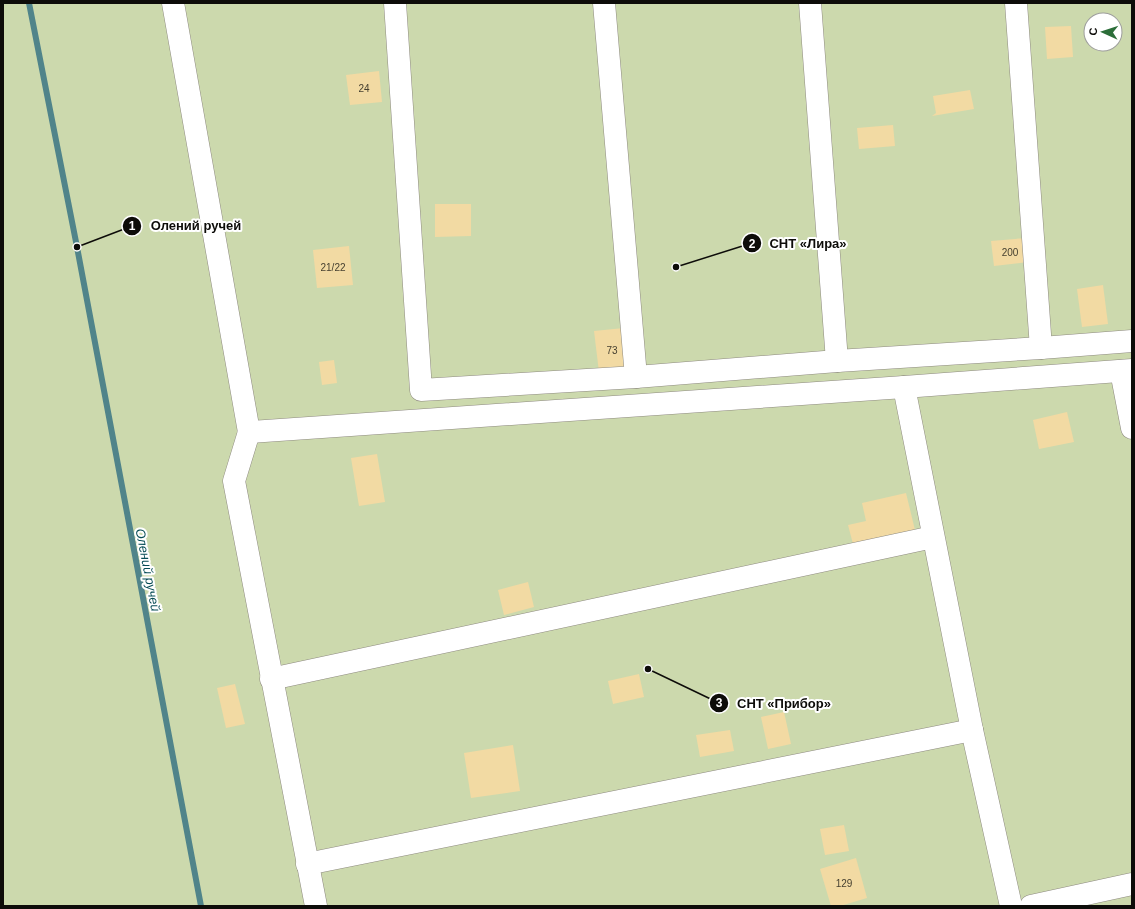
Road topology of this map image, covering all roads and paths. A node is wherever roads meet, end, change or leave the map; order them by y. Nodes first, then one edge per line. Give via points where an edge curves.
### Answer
1 (174, 3) edge
2 (395, 3) edge
3 (604, 3) edge
4 (810, 3) edge
5 (1016, 3) edge
6 (1132, 341) edge
7 (1041, 348) junction
8 (837, 361) junction
9 (1126, 370) edge
10 (636, 377) junction
11 (904, 387) junction
12 (1132, 428) edge
13 (248, 432) junction
14 (933, 537) junction
15 (271, 679) junction
16 (972, 730) junction
17 (307, 864) junction
18 (1132, 884) edge
19 (316, 906) edge
20 (1011, 906) edge
21 (1031, 906) edge

1 - 13 street
2 - 10 street via 421,390
3 - 10 street
4 - 8 street
5 - 7 street
6 - 7 street
7 - 8 street
8 - 10 street
9 - 11 street
9 - 12 street
11 - 13 street
11 - 14 street
13 - 15 street via 234,481
14 - 15 street
14 - 16 street
15 - 17 street
16 - 17 street
16 - 20 street
17 - 19 street
18 - 21 street

